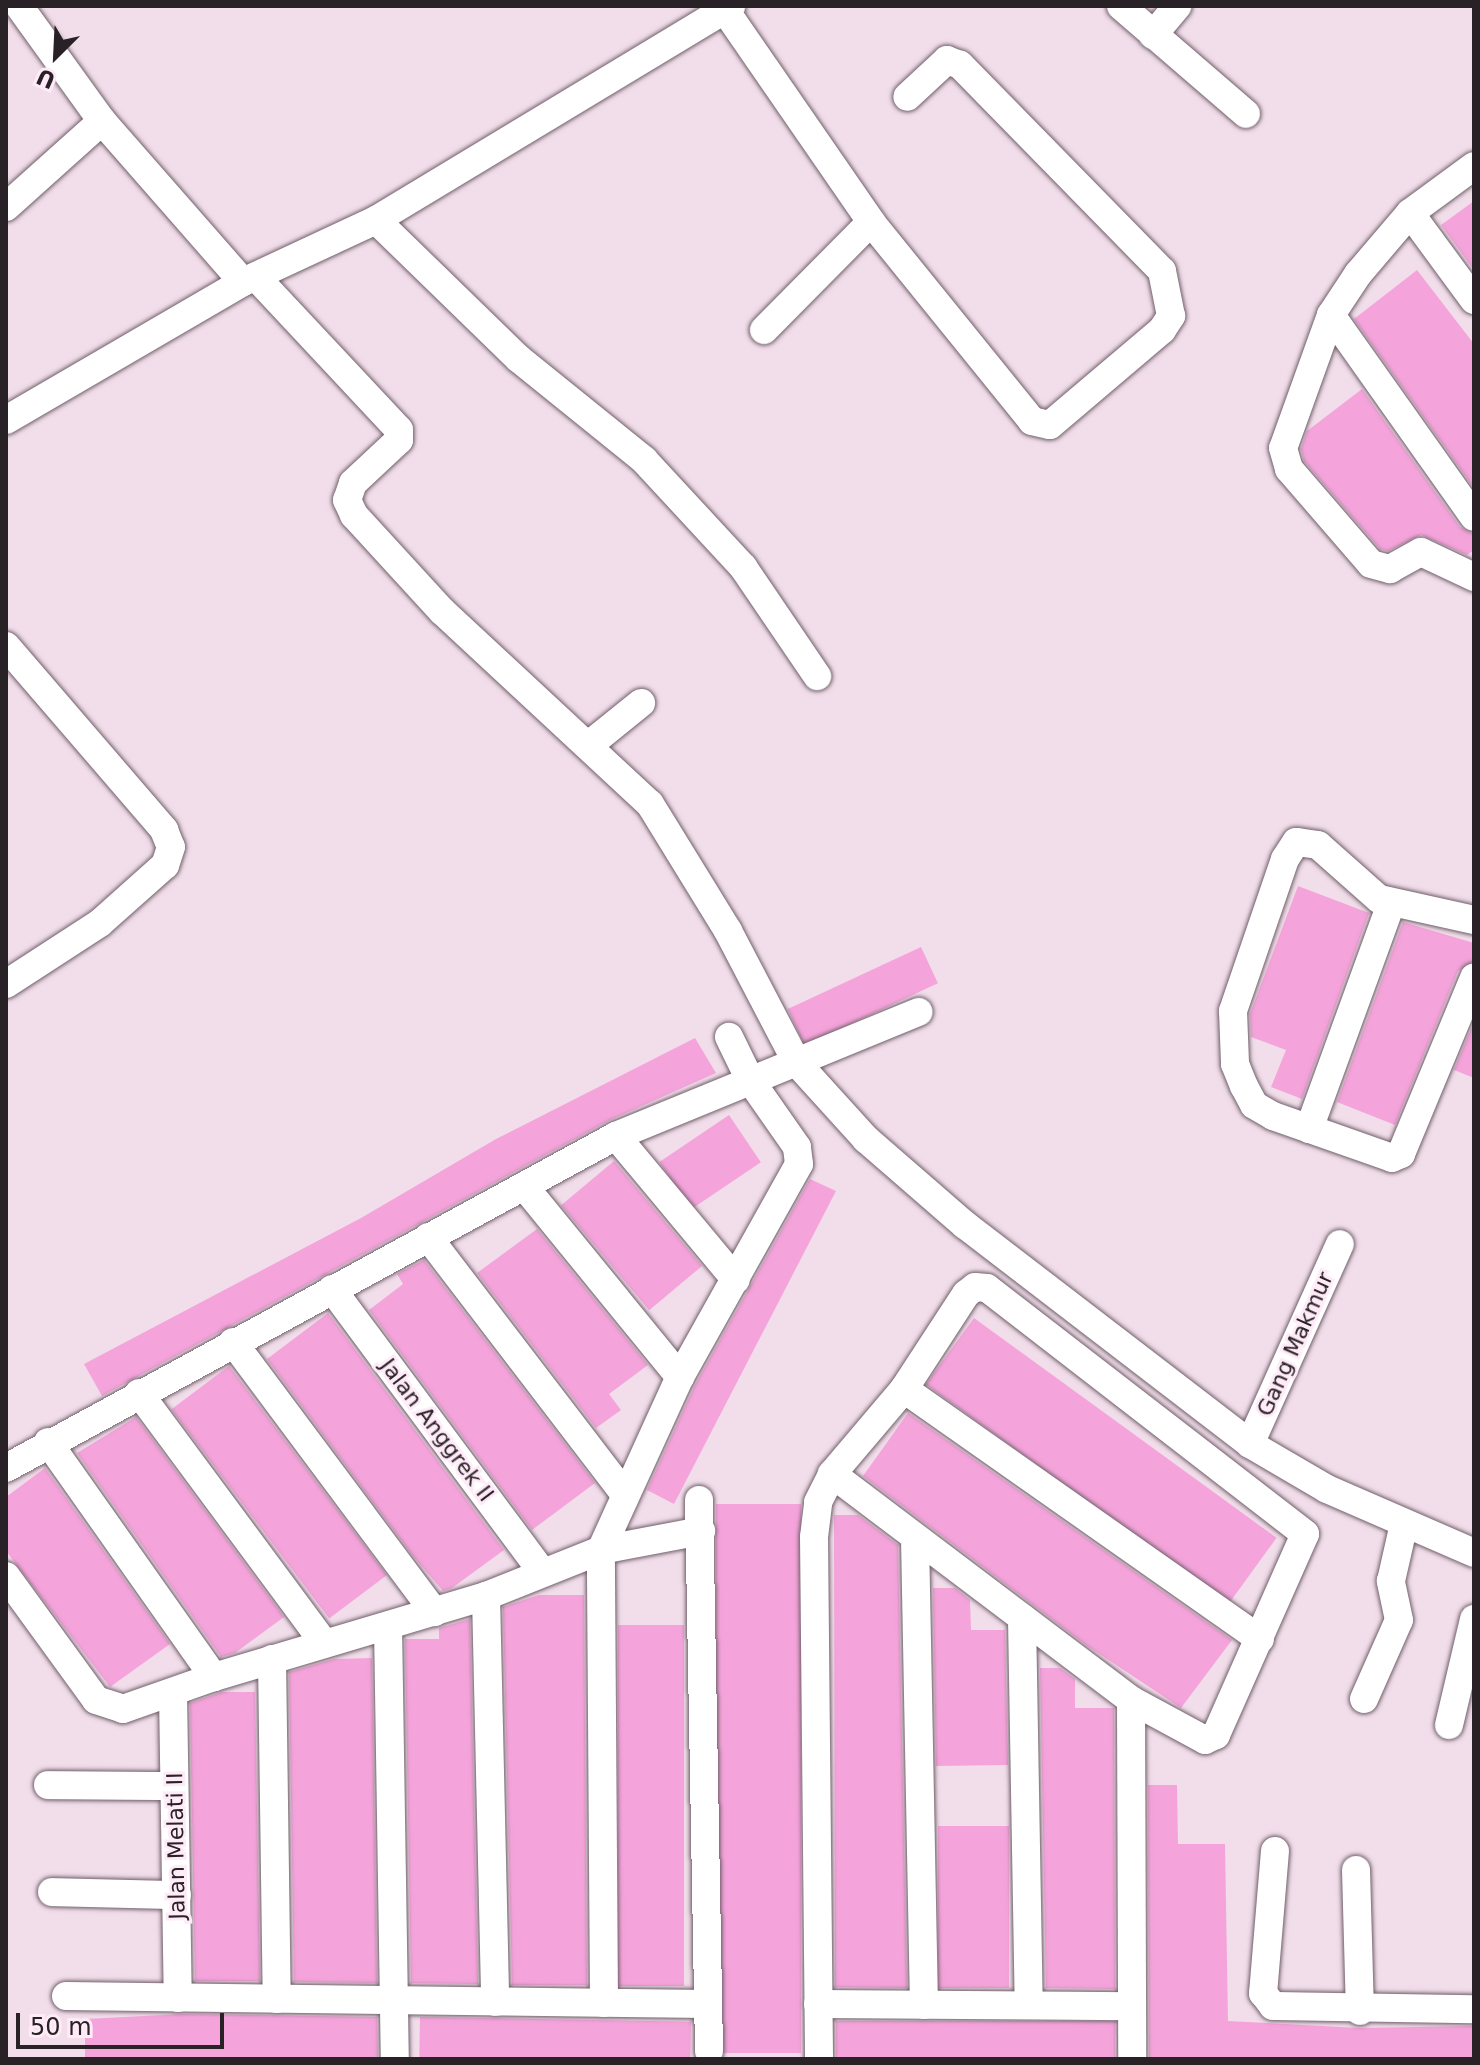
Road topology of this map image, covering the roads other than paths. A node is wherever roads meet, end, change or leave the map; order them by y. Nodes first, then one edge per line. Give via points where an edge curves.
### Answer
1 (19, 6) edge
2 (1121, 6) edge
3 (1177, 6) edge
4 (728, 8) edge
5 (1153, 35) junction
6 (907, 97) dead end
7 (1246, 114) dead end
8 (102, 121) junction
9 (1474, 166) edge
10 (6, 207) edge
11 (1410, 213) junction
12 (376, 220) junction
13 (871, 222) junction
14 (249, 280) junction
15 (1474, 300) edge
16 (1331, 315) junction
17 (764, 330) dead end
18 (6, 420) edge
19 (1474, 517) edge
20 (1474, 577) edge
21 (6, 646) edge
22 (817, 676) dead end
23 (641, 703) dead end
24 (589, 745) junction
25 (1391, 904) junction
26 (1474, 920) edge
27 (1474, 978) edge
28 (6, 984) edge
29 (919, 1012) dead end
30 (729, 1037) dead end
31 (797, 1063) junction
32 (750, 1080) junction
33 (1309, 1129) junction
34 (616, 1136) junction
35 (524, 1186) junction
36 (428, 1237) junction
37 (1340, 1244) dead end
38 (736, 1280) junction
39 (332, 1289) junction
40 (233, 1342) junction
41 (680, 1377) junction
42 (904, 1389) junction
43 (139, 1393) junction
44 (48, 1442) junction
45 (1250, 1444) junction
46 (6, 1468) edge
47 (832, 1474) junction
48 (624, 1493) junction
49 (699, 1500) dead end
50 (1404, 1524) junction
51 (701, 1531) junction
52 (915, 1538) junction
53 (601, 1550) junction
54 (1474, 1553) edge
55 (542, 1572) junction
56 (6, 1576) edge
57 (486, 1596) junction
58 (434, 1612) junction
59 (1022, 1618) junction
60 (1474, 1619) edge
61 (388, 1626) junction
62 (1260, 1639) junction
63 (325, 1644) junction
64 (272, 1659) junction
65 (214, 1677) junction
66 (173, 1693) junction
67 (1364, 1699) dead end
68 (1131, 1700) junction
69 (1449, 1725) dead end
70 (48, 1785) dead end
71 (174, 1786) junction
72 (1275, 1851) dead end
73 (1356, 1870) dead end
74 (52, 1892) dead end
75 (177, 1895) junction
76 (66, 1996) dead end
77 (178, 1998) junction
78 (277, 1999) junction
79 (394, 2001) junction
80 (495, 2002) junction
81 (604, 2003) junction
82 (708, 2004) junction
83 (818, 2004) junction
84 (924, 2005) junction
85 (1029, 2005) junction
86 (1131, 2006) junction
87 (1474, 2009) edge
88 (1360, 2011) junction
89 (709, 2051) dead end
90 (819, 2056) dead end
91 (395, 2059) edge
92 (1132, 2059) edge

1 - 8 street
2 - 5 street
3 - 5 street
4 - 12 street
4 - 13 street
5 - 7 street
6 - 13 street via 947,60 960,65 1151,256 1162,271 1171,316 1162,330 1042,427
8 - 10 street
8 - 14 street
9 - 11 street
11 - 15 street
11 - 16 street
12 - 14 street
12 - 22 street via 519,359 644,460 743,567
13 - 17 street
14 - 18 street
14 - 24 street via 399,430 399,440 353,483 347,500 354,515 442,611 560,725
16 - 19 street
16 - 20 street via 1285,438 1289,469 1371,564 1390,569 1421,552
21 - 28 street via 164,830 171,847 165,865 100,923
23 - 24 street
24 - 31 street via 650,804 728,931
25 - 26 street
25 - 33 street
25 - 33 street via 1367,891 1318,845 1296,842 1285,859 1233,1011 1235,1064 1254,1105
27 - 33 street via 1401,1154 1392,1158
29 - 31 street
30 - 32 street
31 - 32 street
31 - 45 street via 866,1139 965,1225
32 - 34 street
32 - 38 street via 799,1156
34 - 35 street
34 - 38 street
35 - 36 street
35 - 41 street
36 - 39 street
36 - 48 street
37 - 45 street, Gang Makmur
38 - 41 street
39 - 40 street
39 - 55 street, Jalan Anggrek II
40 - 43 street
40 - 58 street
41 - 48 street
42 - 47 street
42 - 62 street
42 - 62 street via 966,1294 975,1287 987,1288 1302,1530 1305,1540
43 - 44 street
43 - 63 street
44 - 46 street
44 - 65 street
45 - 50 street via 1327,1489
47 - 52 street
47 - 83 street via 818,1502 814,1537
48 - 53 street
49 - 51 street
50 - 54 street
50 - 67 street via 1391,1581 1399,1620
51 - 53 street
51 - 82 street
52 - 59 street
52 - 84 street
53 - 55 street
53 - 81 street
55 - 57 street
56 - 66 street via 96,1700 123,1709
57 - 58 street
57 - 80 street
58 - 61 street
59 - 68 street
59 - 85 street
60 - 69 street
61 - 63 street
61 - 79 street
62 - 68 street via 1210,1740
63 - 64 street
64 - 65 street
64 - 78 street
65 - 66 street
66 - 71 street, Jalan Melati II
68 - 86 street
70 - 71 street
71 - 75 street, Jalan Melati II
72 - 88 street via 1266,2001 1282,2008
73 - 88 street
74 - 75 street
75 - 77 street, Jalan Melati II
76 - 77 street
77 - 78 street
78 - 79 street
79 - 80 street
79 - 91 street
80 - 81 street
81 - 82 street
82 - 89 street
83 - 84 street
83 - 90 street
84 - 85 street
85 - 86 street
86 - 92 street
87 - 88 street

